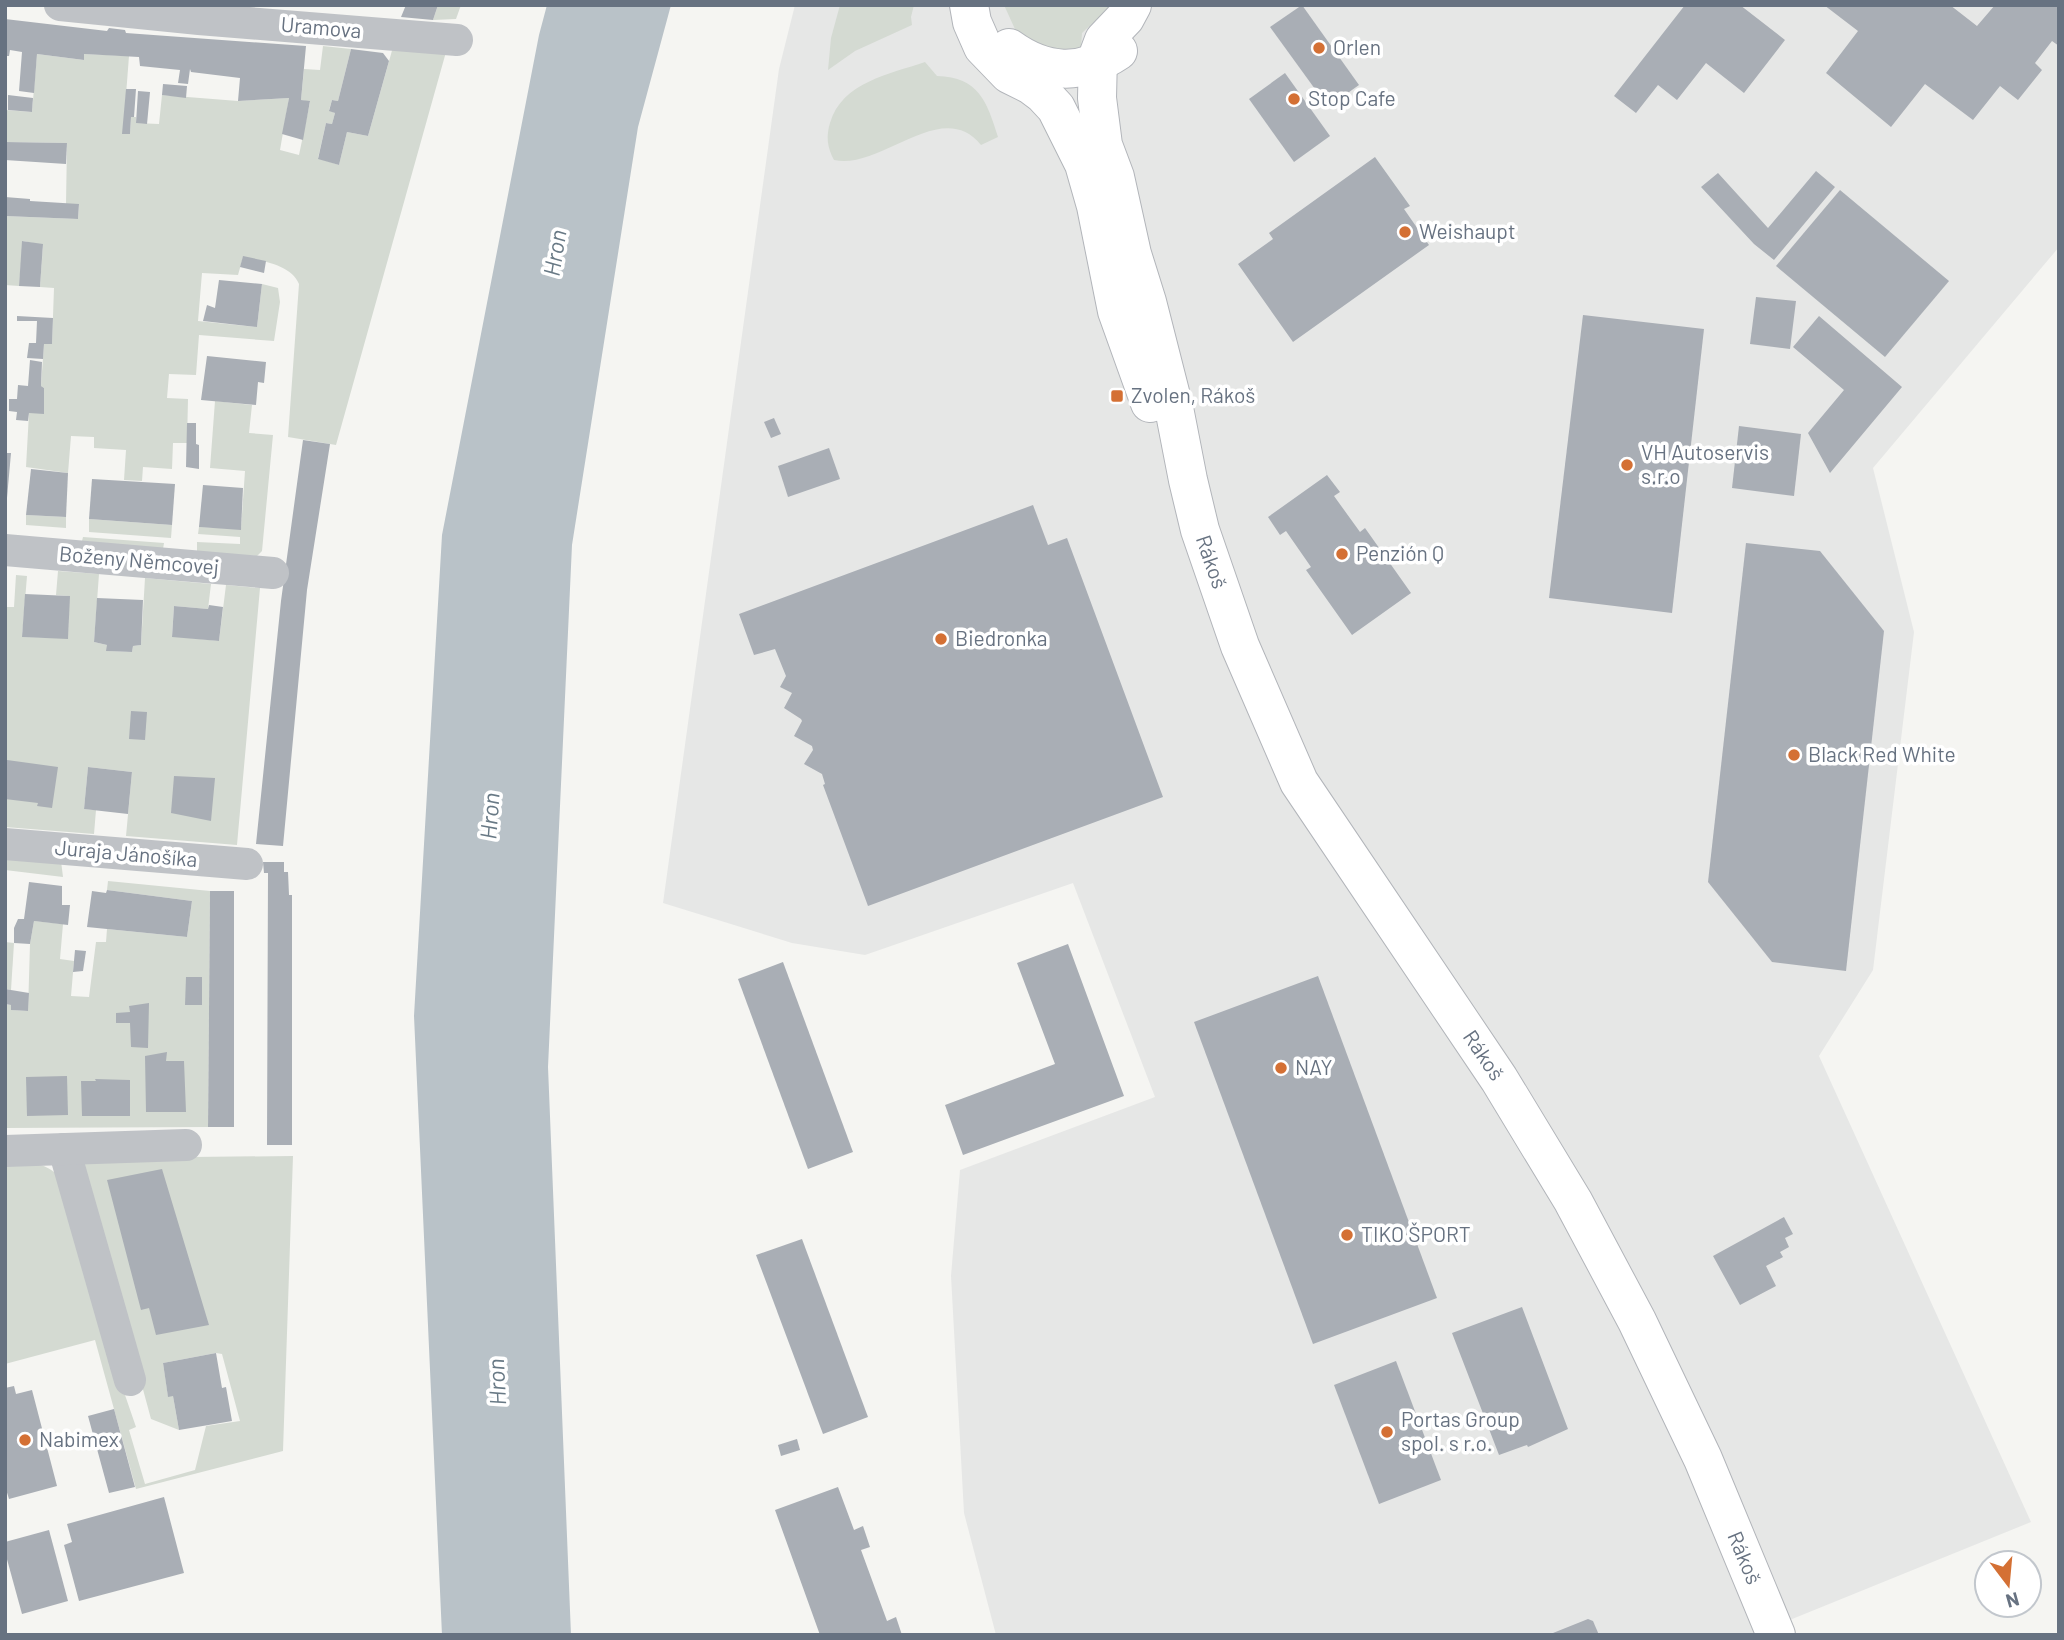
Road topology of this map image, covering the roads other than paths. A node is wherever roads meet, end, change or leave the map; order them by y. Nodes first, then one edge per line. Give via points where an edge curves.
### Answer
1 (60, 5) edge
2 (969, 5) edge
3 (1132, 5) edge
4 (1152, 5) edge
5 (201, 12) edge
6 (991, 29) edge
7 (457, 40) dead end
8 (1109, 56) junction
9 (1049, 68) junction
10 (1100, 171) junction
11 (5, 550) edge
12 (273, 573) dead end
13 (5, 844) edge
14 (247, 864) dead end
15 (186, 1145) dead end
16 (64, 1149) junction
17 (5, 1151) edge
18 (130, 1380) dead end
19 (1776, 1635) edge

1 - 5 street, Uramova
2 - 6 street via 972,22
3 - 8 street via 1100,48
4 - 8 street via 1142,26
5 - 7 street, Uramova
6 - 9 street via 1027,61
6 - 10 street, Rákoš via 994,60 1056,108
8 - 9 street via 1062,70
8 - 10 street, Rákoš via 1097,97 1103,145
9 - 10 street, Rákoš via 1074,103 1084,139
10 - 19 street, Rákoš via 1147,302 1200,530 1240,646 1298,782 1499,1079 1573,1201 1703,1460
11 - 12 street, Boženy Němcovej
13 - 14 street, Juraja Jánošíka
15 - 16 street
16 - 17 street
16 - 18 street

